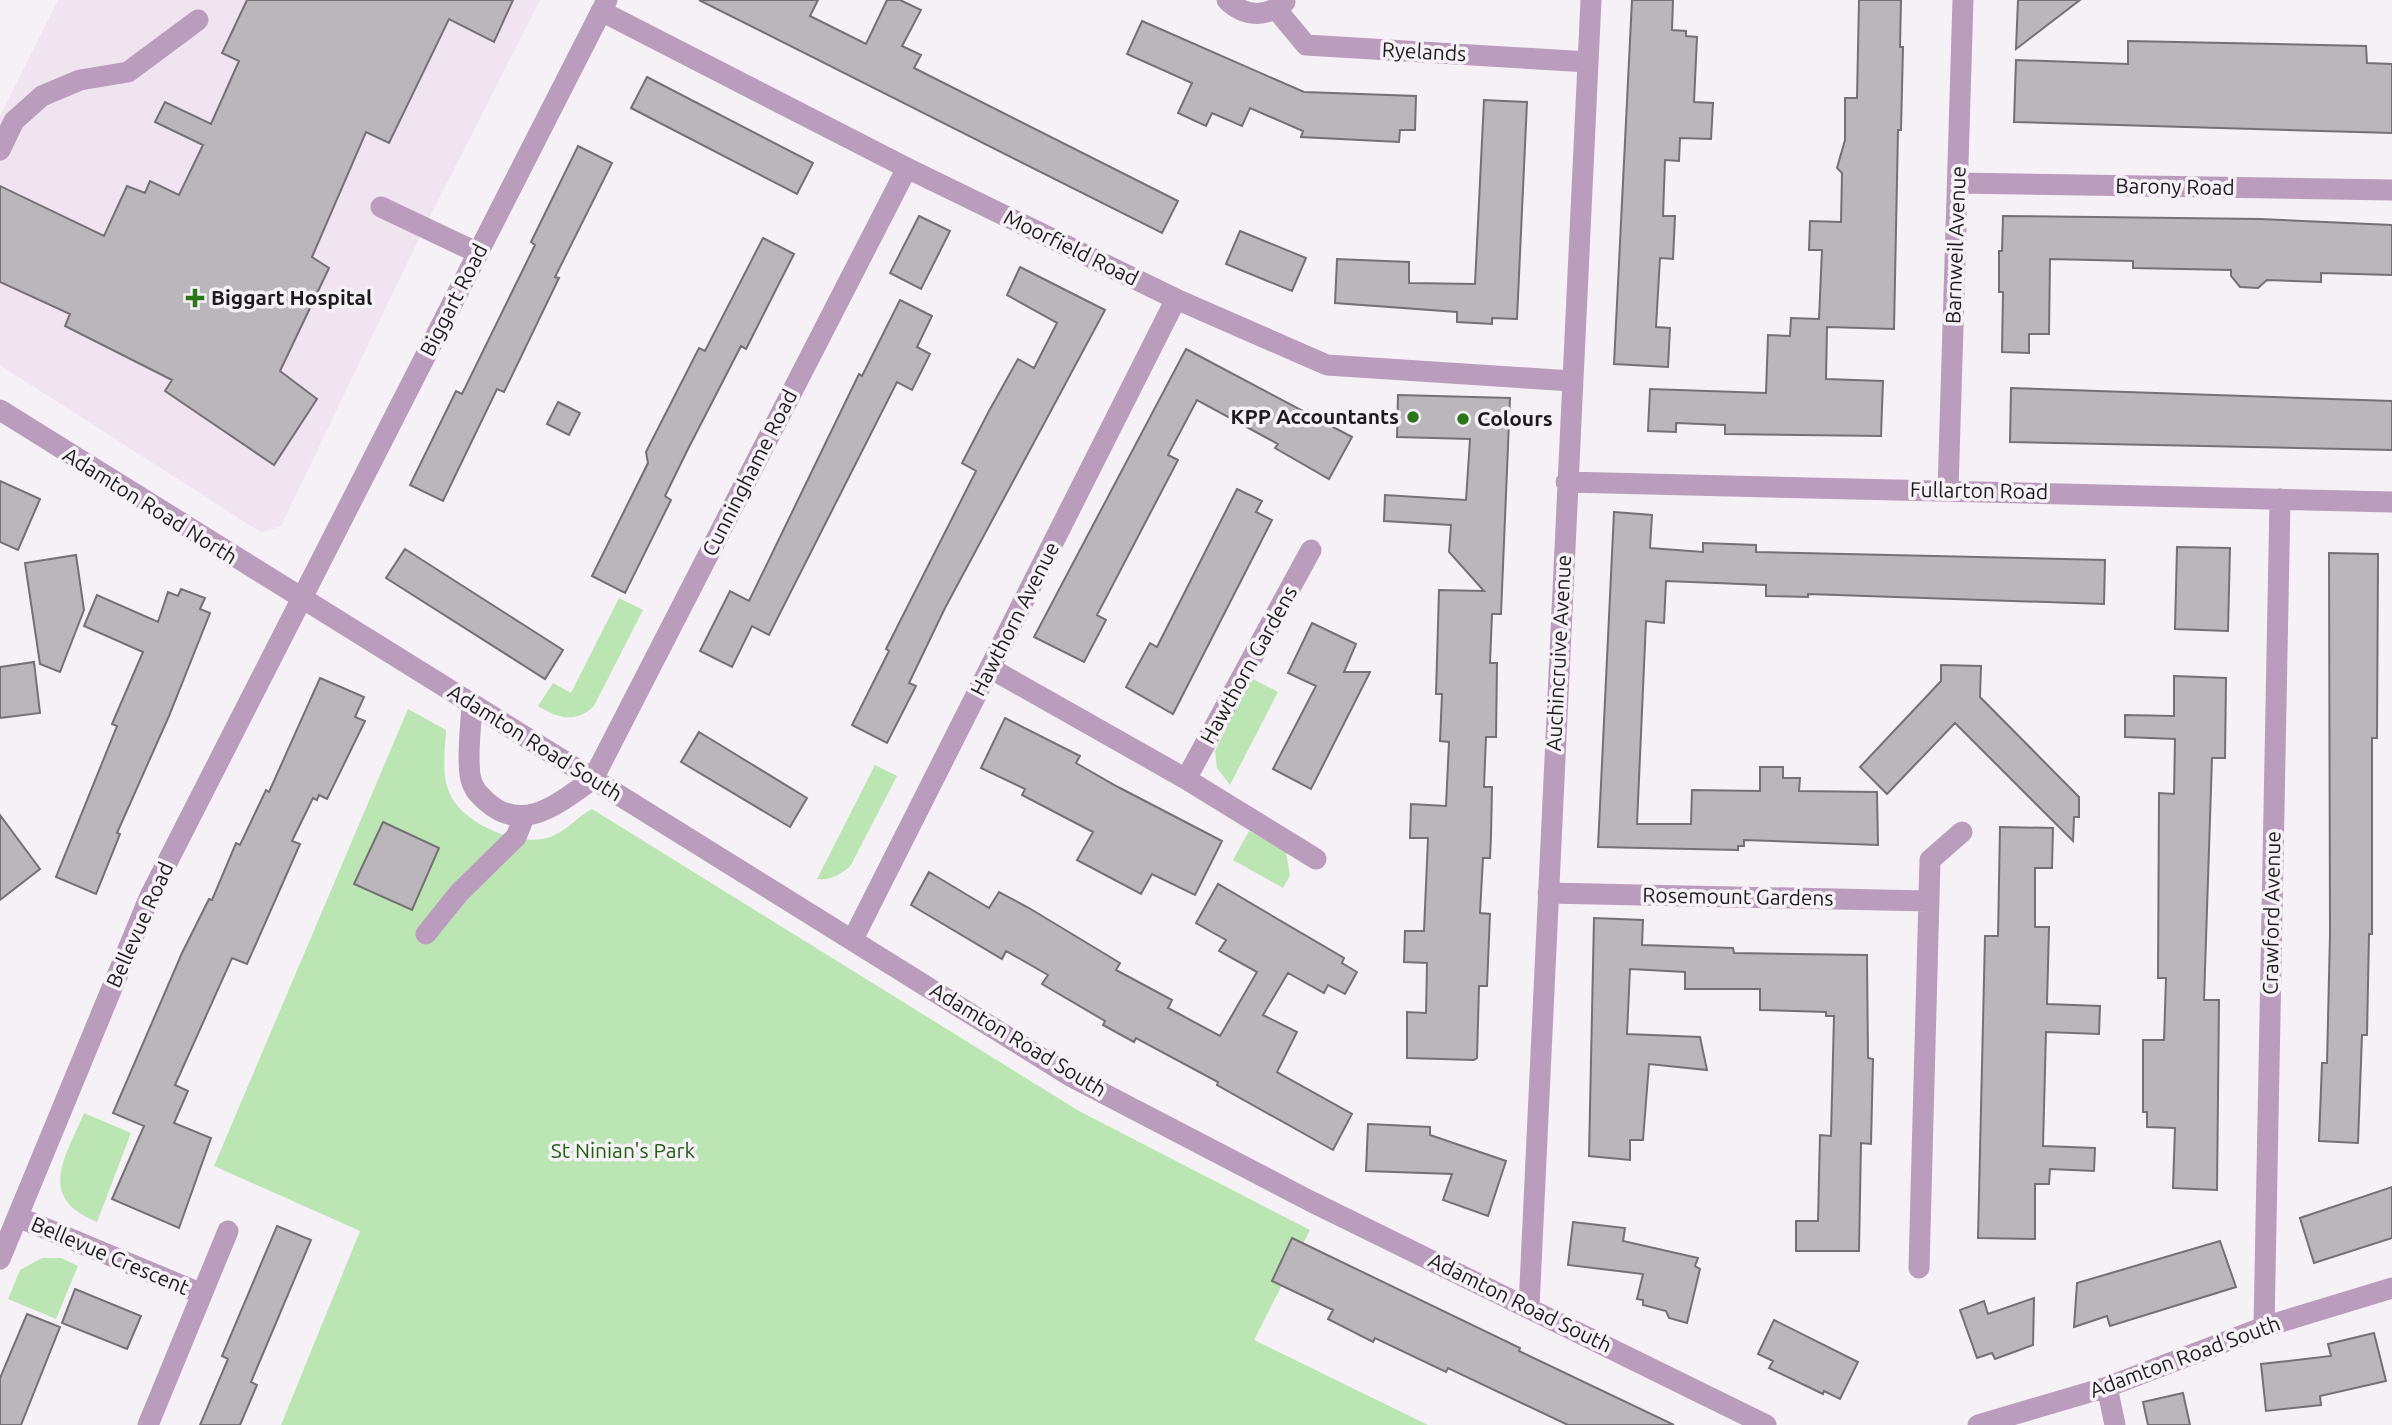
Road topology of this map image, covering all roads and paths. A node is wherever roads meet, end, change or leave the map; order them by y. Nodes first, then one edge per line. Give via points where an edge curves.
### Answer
1 (1227, 0) edge
2 (1591, 0) edge
3 (1963, 0) edge
4 (1281, 5) edge
5 (604, 6) edge
6 (198, 20) dead end
7 (1588, 62) junction
8 (0, 150) edge
9 (907, 168) junction
10 (1958, 183) junction
11 (2392, 190) edge
12 (381, 207) dead end
13 (478, 253) junction
14 (1176, 299) junction
15 (1572, 381) junction
16 (0, 410) edge
17 (1566, 482) junction
18 (1948, 490) junction
19 (2280, 499) junction
20 (2392, 502) edge
21 (1311, 551) dead end
22 (301, 600) junction
23 (990, 668) junction
24 (472, 704) junction
25 (593, 779) junction
26 (1186, 779) junction
27 (524, 817) junction
28 (1962, 832) dead end
29 (1317, 859) dead end
30 (1548, 893) junction
31 (1928, 901) junction
32 (426, 934) dead end
33 (853, 939) junction
34 (18, 1217) junction
35 (228, 1231) dead end
36 (0, 1259) edge
37 (1919, 1268) dead end
38 (2392, 1288) edge
39 (202, 1294) junction
40 (1529, 1307) junction
41 (2264, 1327) junction
42 (2107, 1387) junction
43 (148, 1425) edge
44 (1766, 1425) edge
45 (1978, 1425) edge
46 (2115, 1425) edge

1 - 4 street, Ryelands via 1249,13 1265,13
2 - 7 street, Auchincruive Avenue
3 - 10 street, Barnweil Avenue
4 - 7 street, Ryelands via 1306,45
5 - 9 street, Moorfield Road
5 - 13 street, Biggart Road
6 - 8 street via 128,72 80,80 42,96 14,121
7 - 15 street, Auchincruive Avenue
9 - 14 street, Moorfield Road
9 - 25 street, Cunninghame Road
10 - 11 street, Barony Road
10 - 18 street, Barnweil Avenue
12 - 13 street
13 - 22 street, Biggart Road
14 - 15 street, Moorfield Road via 1327,365
14 - 23 street, Hawthorn Avenue
15 - 17 street, Auchincruive Avenue
16 - 22 street, Adamton Road North
17 - 18 street, Fullarton Road
17 - 30 street, Auchincruive Avenue
18 - 19 street, Fullarton Road
19 - 20 street, Fullarton Road
19 - 41 street, Crawford Avenue
21 - 26 street, Hawthorn Gardens
22 - 24 street, Adamton Road South
22 - 34 street, Bellevue Road via 150,896
23 - 26 street
23 - 33 street, Hawthorn Avenue
24 - 25 street, Adamton Road South
24 - 27 street via 470,768 476,792 506,815
25 - 27 street via 541,813
25 - 33 street, Adamton Road South
26 - 29 street
27 - 32 street via 516,837 459,893
28 - 31 street via 1930,860
30 - 31 street, Rosemount Gardens
30 - 40 street, Auchincruive Avenue
31 - 37 street
33 - 40 street, Adamton Road South via 1072,1077 1310,1201
34 - 36 street, Bellevue Road
34 - 39 street, Bellevue Crescent
35 - 39 street, Bellevue Crescent
38 - 41 street, Adamton Road South
39 - 43 street, Bellevue Crescent
40 - 44 street, Adamton Road South
41 - 42 street, Adamton Road South
42 - 45 street, Adamton Road South
42 - 46 street

